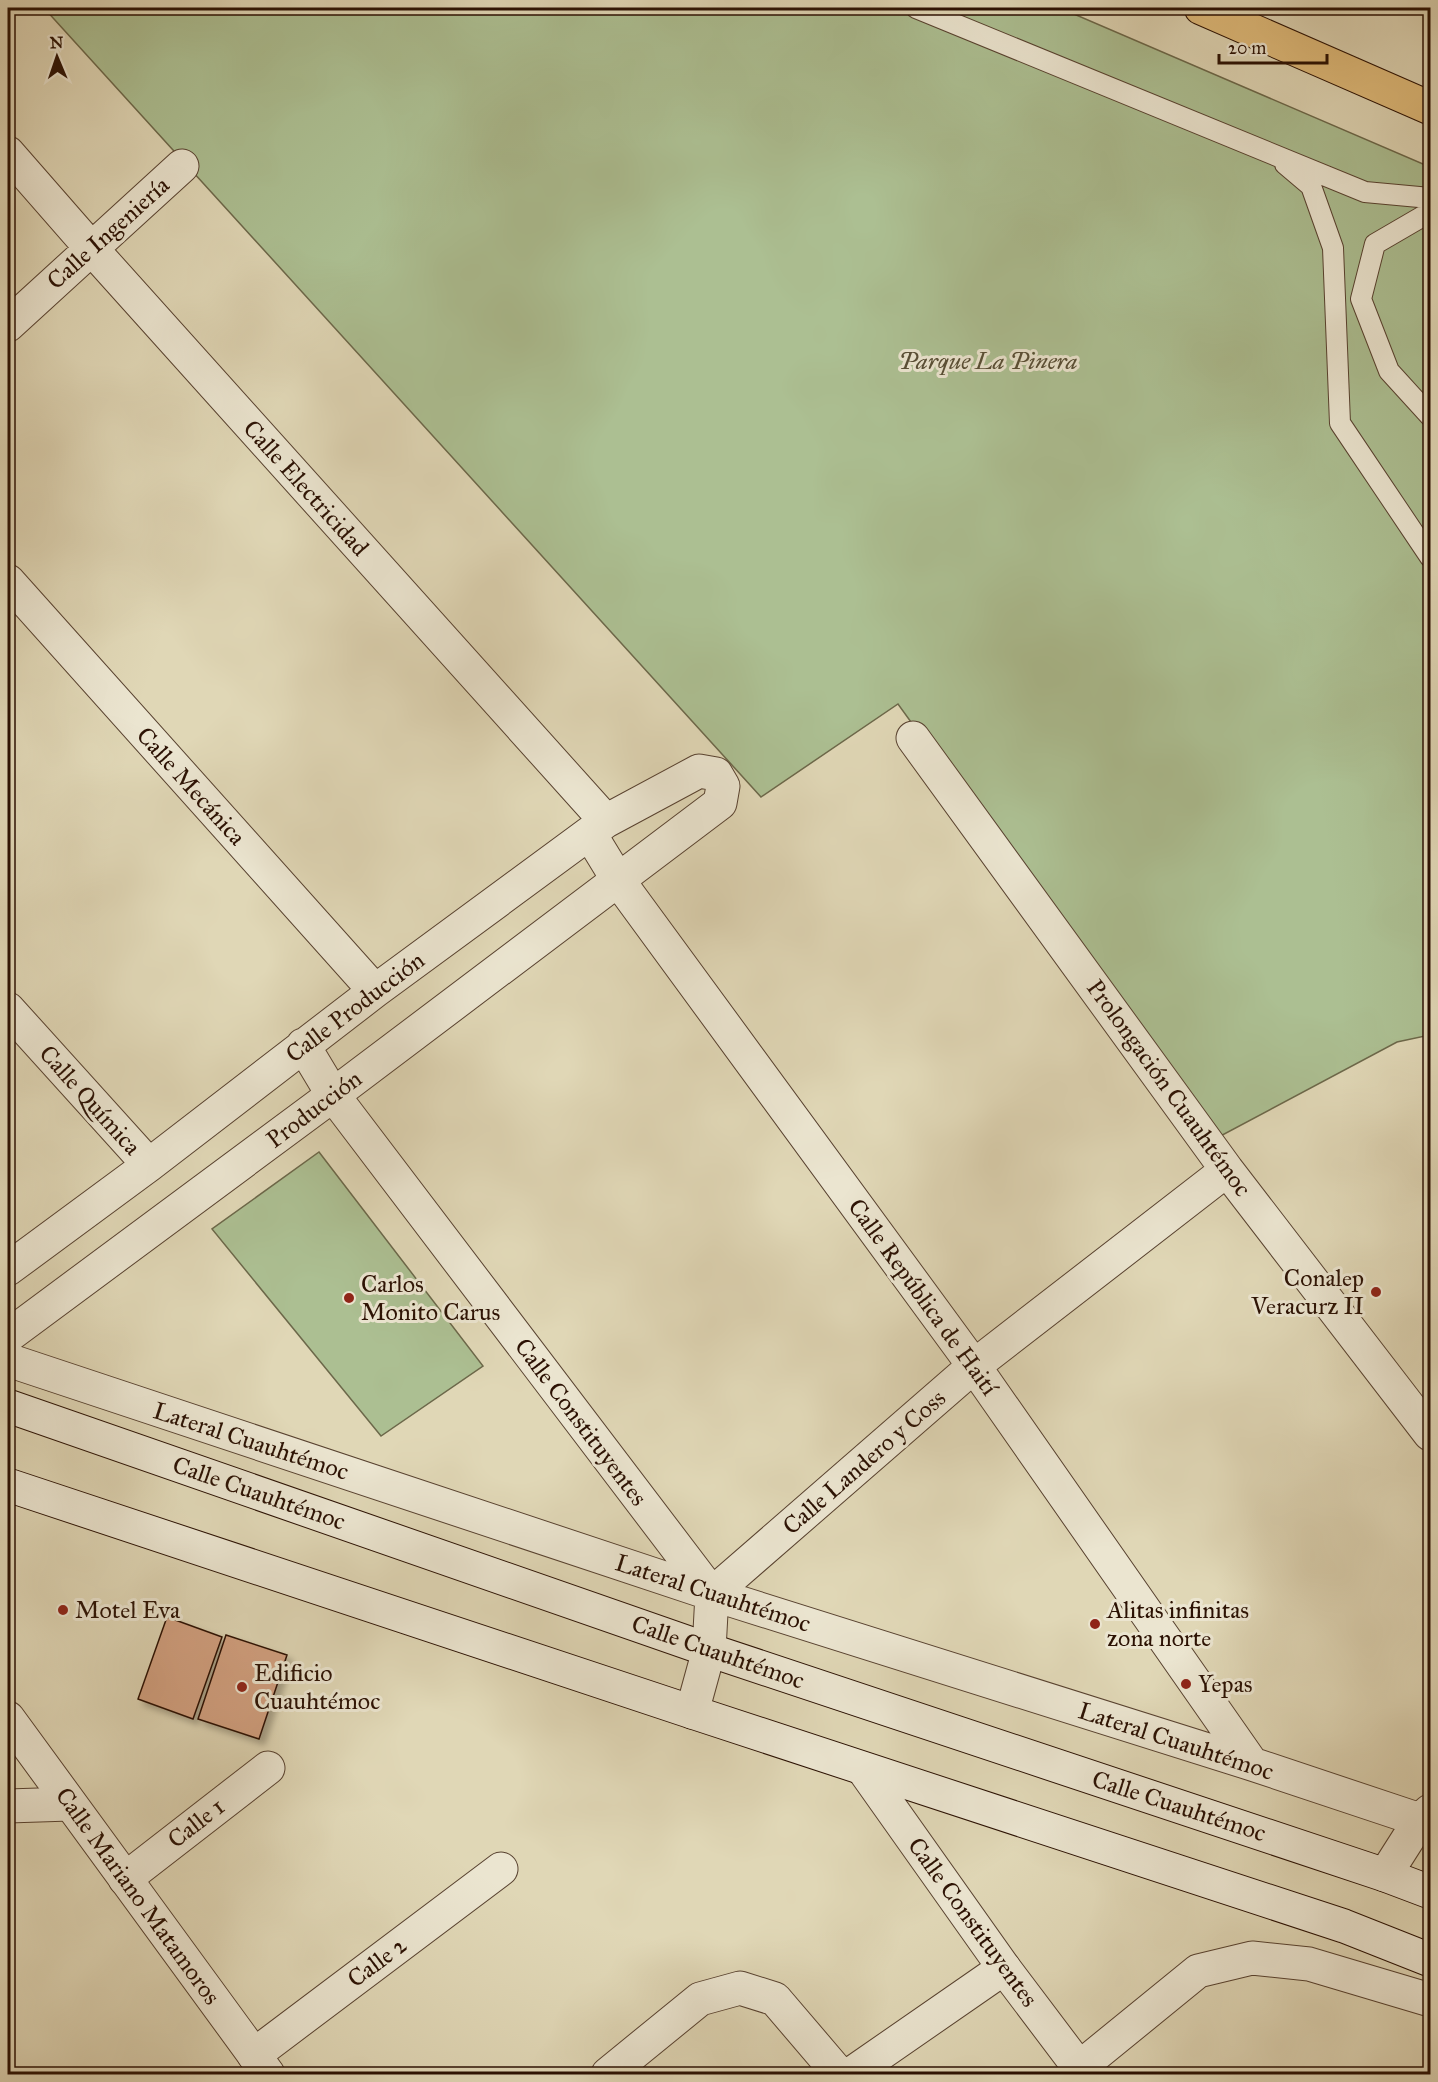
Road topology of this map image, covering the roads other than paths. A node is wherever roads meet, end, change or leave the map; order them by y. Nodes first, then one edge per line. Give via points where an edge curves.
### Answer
1 (916, 8) edge
2 (1201, 8) edge
3 (1431, 108) edge
4 (1272, 152) junction
5 (8, 153) edge
6 (182, 166) dead end
7 (1431, 198) edge
8 (1431, 212) edge
9 (91, 248) junction
10 (8, 325) edge
11 (1431, 416) edge
12 (1431, 557) edge
13 (8, 581) edge
14 (913, 738) dead end
15 (716, 774) joint
16 (598, 828) junction
17 (618, 880) junction
18 (375, 991) junction
19 (8, 1009) edge
20 (303, 1045) junction
21 (333, 1095) junction
22 (149, 1165) junction
23 (1227, 1170) junction
24 (8, 1269) edge
25 (8, 1336) edge
26 (8, 1360) edge
27 (974, 1366) junction
28 (8, 1406) edge
29 (1431, 1434) edge
30 (8, 1485) edge
31 (711, 1594) junction
32 (709, 1650) junction
33 (692, 1712) junction
34 (8, 1718) edge
35 (1252, 1764) junction
36 (268, 1768) dead end
37 (863, 1769) junction
38 (70, 1804) junction
39 (8, 1806) edge
40 (1425, 1816) edge
41 (501, 1869) dead end
42 (1385, 1875) junction
43 (125, 1879) junction
44 (1431, 1892) edge
45 (1431, 1959) edge
46 (1004, 1968) junction
47 (1431, 2000) edge
48 (261, 2065) edge
49 (1082, 2071) edge
50 (608, 2074) edge
51 (839, 2074) edge
52 (851, 2074) edge

1 - 4 lane
2 - 3 main road
4 - 7 lane via 1365,192
4 - 12 lane via 1311,186 1333,248 1340,423
5 - 9 street, Calle Electricidad
6 - 9 street, Calle Ingeniería
8 - 11 lane via 1375,244 1361,300 1389,371
9 - 10 street, Calle Ingeniería
9 - 16 street, Calle Electricidad
13 - 18 street, Calle Mecánica
14 - 23 street, Prolongación Cuauhtémoc
15 - 16 street, Calle Producción via 699,771
15 - 17 street, Producción via 723,786 720,803
16 - 17 street, Calle República de Haití
16 - 18 street, Calle Producción
17 - 21 street, Producción
17 - 27 street, Calle República de Haití
18 - 20 street, Calle Producción
19 - 22 street, Calle Química
20 - 21 street, Calle Constituyentes
20 - 22 street, Calle Producción
21 - 25 street, Producción
21 - 31 street, Calle Constituyentes
22 - 24 street, Calle Producción
23 - 27 street, Calle Landero y Coss
23 - 29 street, Prolongación Cuauhtémoc
26 - 31 street, Lateral Cuauhtémoc
27 - 31 street, Calle Landero y Coss
27 - 35 street, Calle República de Haití
28 - 32 street, Calle Cuauhtémoc
30 - 33 street
31 - 32 street
31 - 35 street, Lateral Cuauhtémoc
32 - 33 street
32 - 42 street, Calle Cuauhtémoc
33 - 37 street
34 - 38 street, Calle Mariano Matamoros
35 - 40 street, Lateral Cuauhtémoc
36 - 43 street, Calle 1
37 - 45 street via 1333,1923
37 - 46 street, Calle Constituyentes
38 - 39 street
38 - 43 street, Calle Mariano Matamoros
40 - 42 street
41 - 48 street, Calle 2
42 - 44 street, Calle Cuauhtémoc
43 - 48 street, Calle Mariano Matamoros
46 - 49 street, Calle Constituyentes
46 - 52 street
47 - 49 street via 1309,1964 1252,1958 1198,1971
50 - 51 street via 700,1999 740,1988 775,1999

